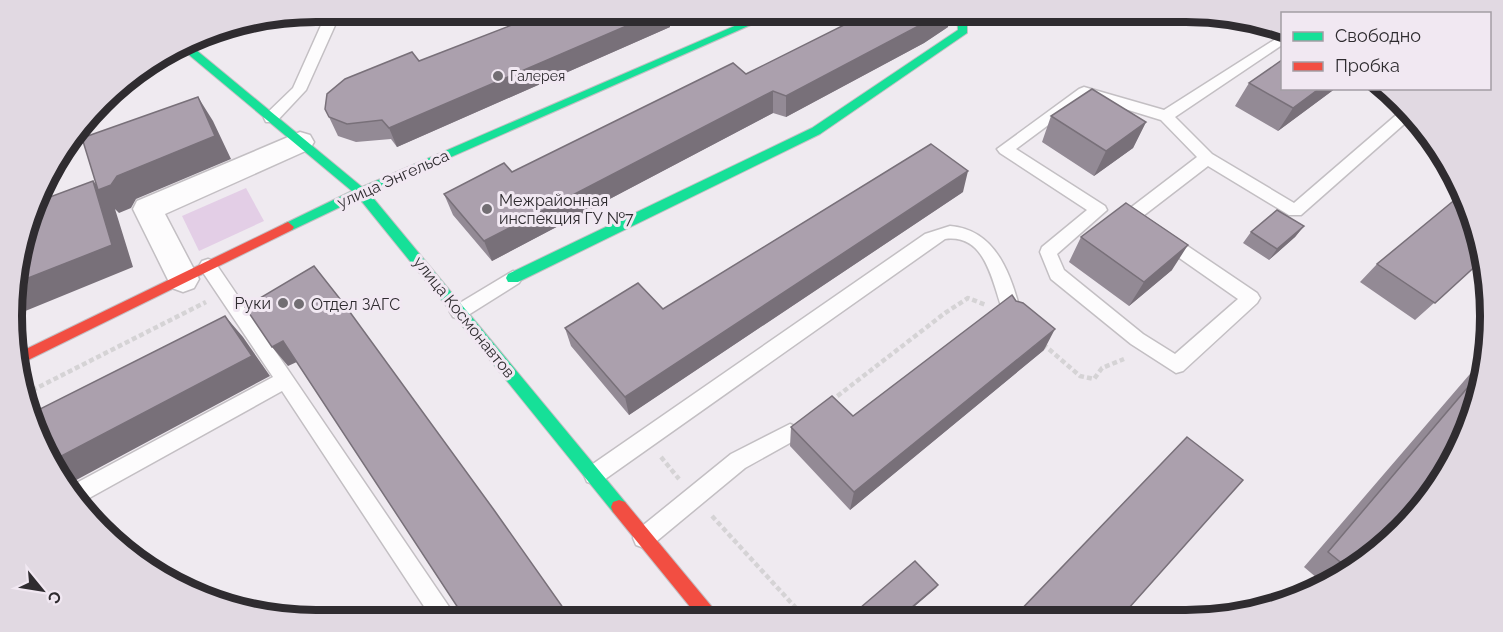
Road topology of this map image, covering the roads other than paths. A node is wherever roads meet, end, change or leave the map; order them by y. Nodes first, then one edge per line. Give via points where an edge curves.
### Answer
1 (330, 22) edge
2 (752, 22) edge
3 (963, 22) edge
4 (1281, 40) edge
5 (191, 51) edge
6 (1166, 116) junction
7 (1403, 117) edge
8 (271, 118) junction
9 (300, 142) junction
10 (1208, 158) junction
11 (361, 192) junction
12 (1099, 210) junction
13 (1131, 216) junction
14 (195, 273) junction
15 (513, 278) joint
16 (459, 312) junction
17 (1013, 316) edge
18 (25, 355) edge
19 (285, 380) junction
20 (790, 433) dead end
21 (594, 475) junction
22 (81, 492) edge
23 (644, 538) junction
24 (440, 610) edge
25 (704, 610) edge

1 - 8 lane via 299,90
2 - 11 street, улица Энгельса
3 - 15 street via 963,31 816,131
4 - 6 lane
5 - 8 street, улица Космонавтов
6 - 10 lane
6 - 12 lane via 1083,92 1005,149
7 - 10 lane via 1295,212
8 - 9 street, улица Космонавтов
9 - 11 street, улица Космонавтов
9 - 14 street via 148,209
10 - 13 lane
11 - 14 street, улица Энгельса
11 - 16 street, улица Космонавтов
12 - 13 lane
12 - 13 lane via 1048,252 1056,274 1176,365 1251,298
14 - 18 street, улица Энгельса
14 - 19 lane via 226,293
15 - 16 lane
16 - 21 street, улица Космонавтов
17 - 21 lane via 996,260 982,244 958,232 944,231
19 - 22 lane
19 - 24 lane
20 - 23 lane via 738,461
21 - 23 street, улица Космонавтов
23 - 25 street, улица Космонавтов

